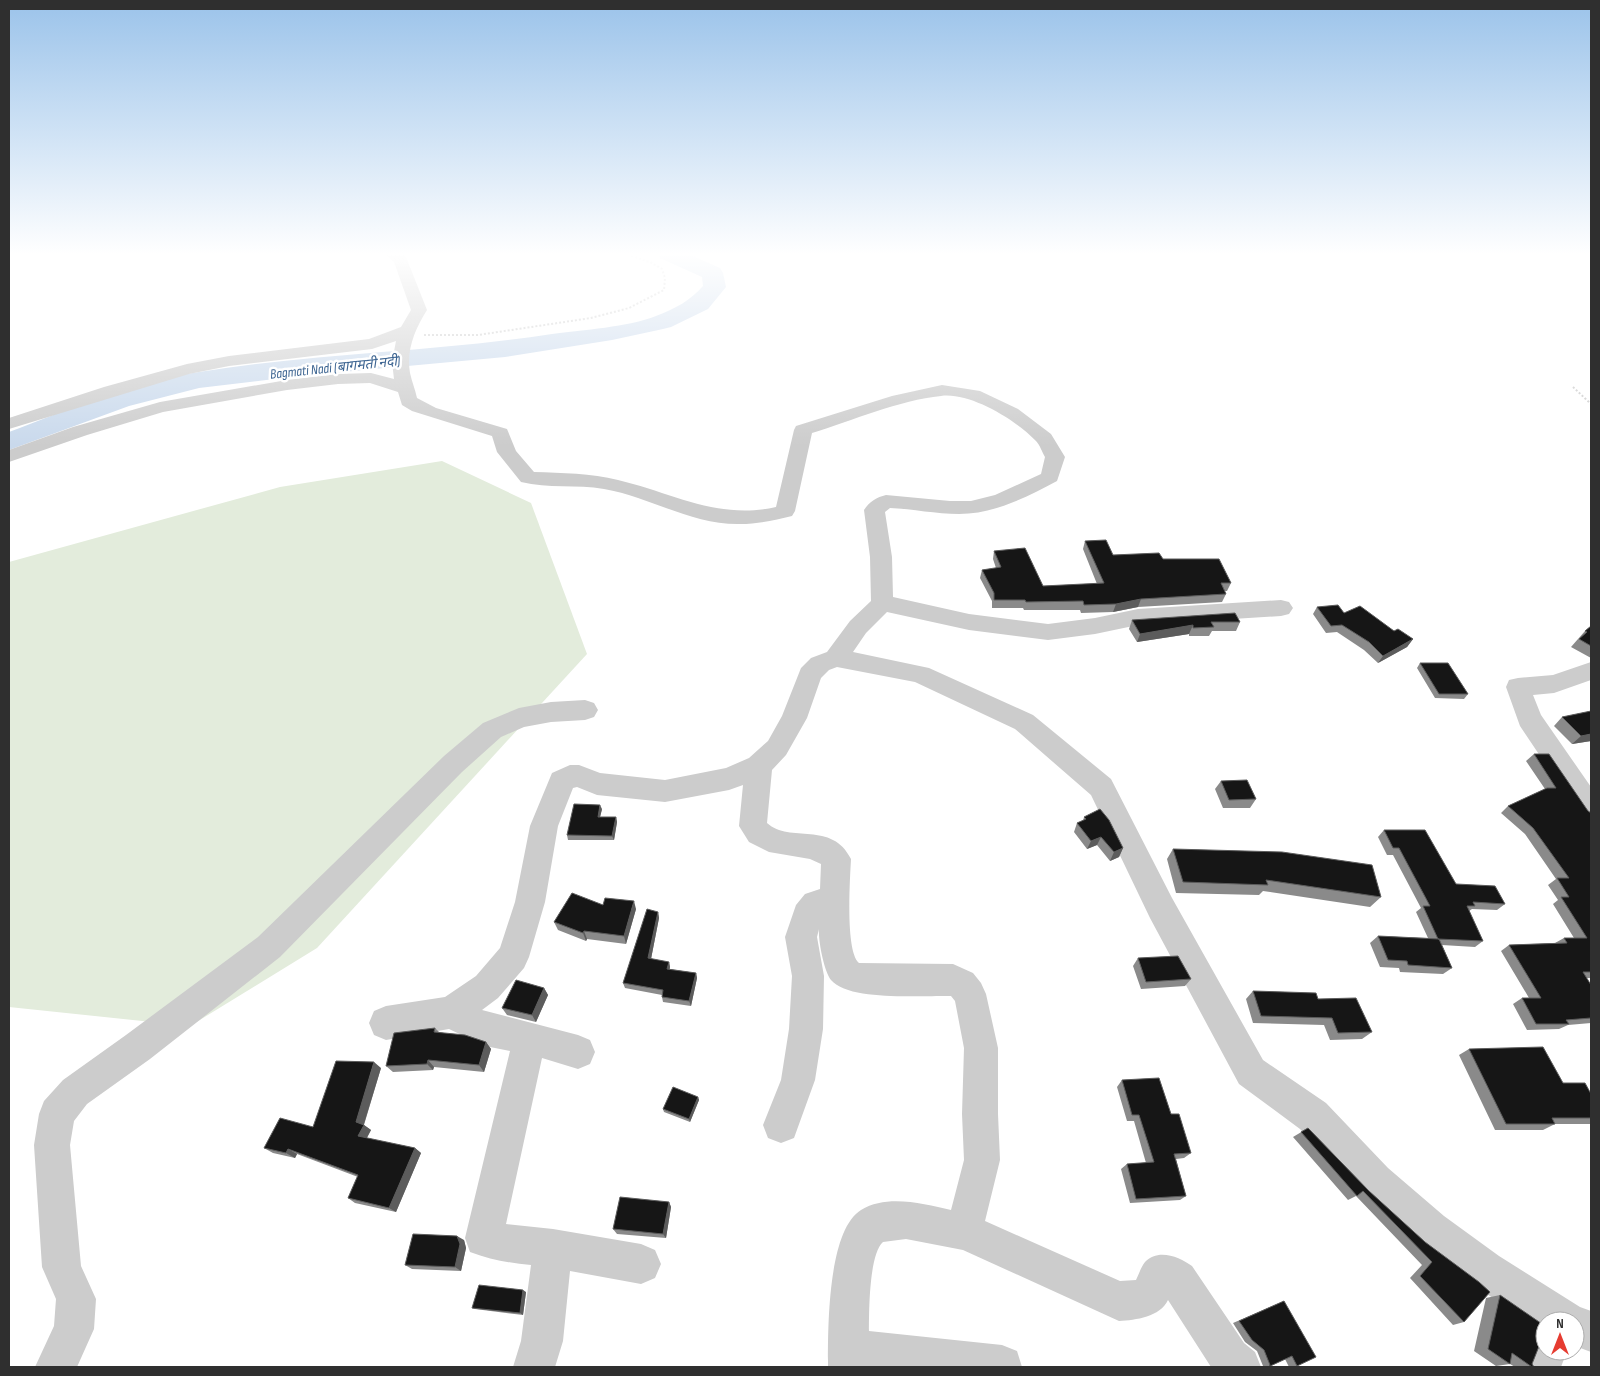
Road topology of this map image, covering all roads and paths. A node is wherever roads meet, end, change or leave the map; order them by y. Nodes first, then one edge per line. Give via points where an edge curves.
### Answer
1 (415, 317) edge
2 (594, 317) edge
3 (404, 336) junction
4 (1573, 387) dead end
5 (407, 389) junction
6 (1591, 404) edge
7 (9, 424) edge
8 (9, 456) edge
9 (882, 602) junction
10 (1281, 608) dead end
11 (836, 658) junction
12 (1591, 671) edge
13 (585, 710) dead end
14 (758, 766) junction
15 (1591, 809) edge
16 (834, 900) junction
17 (451, 1012) junction
18 (386, 1023) dead end
19 (530, 1038) junction
20 (578, 1052) dead end
21 (780, 1125) dead end
22 (963, 1231) junction
23 (553, 1248) junction
24 (641, 1264) dead end
25 (1542, 1311) edge
26 (849, 1358) edge
27 (1002, 1366) edge
28 (56, 1367) edge
29 (534, 1367) edge
30 (1240, 1367) edge

1 - 3 street
2 - 3 path via 478,336
3 - 5 street via 401,370
3 - 7 street via 372,344 187,369
4 - 6 path
5 - 8 street via 371,378 287,385 160,407
5 - 9 street via 408,401 422,410 479,424 500,433 507,452 528,478 615,484 702,513 736,519 765,517 785,511 803,430 898,400 942,390 974,395 1012,413 1044,438 1055,457 1050,477 1006,499 971,507 886,501 874,510 881,557
9 - 10 street via 969,622 1048,632 1138,617
9 - 11 street via 858,627
11 - 14 street via 820,664 810,674 794,718 777,748
11 - 25 street via 920,674 1024,722 1101,787 1161,908 1251,1072 1313,1116 1375,1181 1430,1230
12 - 15 street via 1554,684 1518,687 1529,720
13 - 28 street via 519,718 492,730 453,764 269,947 75,1092 58,1114 52,1145 62,1268 76,1299 74,1330
14 - 16 street via 753,826 761,836 830,851 836,859
14 - 17 street via 729,779 665,791 597,784 579,776 570,776 562,781 544,826 530,902 513,957 487,987
16 - 21 street via 816,904 807,914 801,937 808,976 806,1029 798,1080
16 - 22 street via 834,936 842,969 852,977 953,980 962,984 970,994 981,1048 982,1160 974,1200
17 - 18 street
17 - 19 street via 485,1029
19 - 20 street
19 - 23 street via 484,1238 501,1244
22 - 26 street via 906,1220 874,1224 864,1233 857,1249 848,1301
22 - 30 street via 1119,1301 1137,1300 1150,1294 1160,1275 1170,1274 1178,1280 1229,1358
23 - 24 street
23 - 29 street via 542,1341
26 - 27 street

